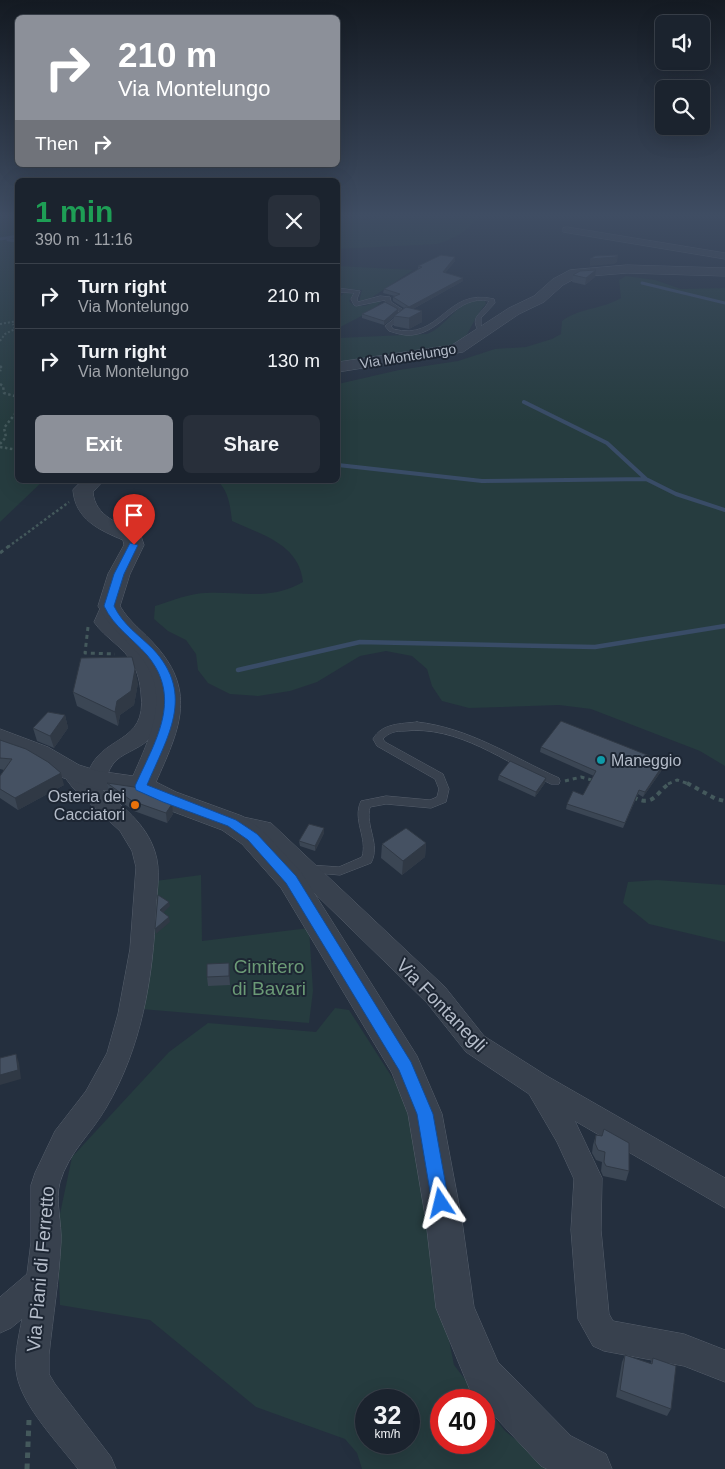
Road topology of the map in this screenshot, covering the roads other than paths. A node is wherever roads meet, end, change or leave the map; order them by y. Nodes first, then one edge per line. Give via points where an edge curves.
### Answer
1 (555, 285) edge
2 (340, 290) edge
3 (482, 332) junction
4 (340, 367) edge
5 (89, 485) edge
6 (109, 606) junction
7 (0, 738) edge
8 (70, 771) junction
9 (96, 780) junction
10 (555, 781) road end
11 (140, 786) junction
12 (232, 823) junction
13 (303, 868) junction
14 (538, 1085) junction
15 (725, 1194) edge
16 (43, 1280) junction
17 (0, 1317) edge
18 (725, 1366) edge
19 (100, 1469) edge
20 (591, 1469) edge

1 - 3 street, Via Montelungo via 539,299
2 - 3 lane via 358,292 354,299 356,304 388,298 388,303 405,313 388,326 391,330 409,334 427,328 470,298 486,298 492,300 492,304 478,318
3 - 4 street, Via Montelungo via 468,344 449,352
5 - 6 street via 86,508 104,525 133,537 134,545 119,574
6 - 9 street via 103,622 130,646 147,668 152,710 140,735 106,756
6 - 11 street via 115,620 150,652 168,686 169,721
7 - 8 street via 39,753
8 - 9 street
8 - 16 street, Via Piani di Ferretto via 83,787 116,811 138,838 147,867 140,959 131,1014 119,1055 96,1100 65,1140 45,1185
9 - 11 street
10 - 13 lane via 458,733 433,726 384,731 378,740 381,744 439,777 444,789 442,800 431,804 386,800 364,804 362,811 371,846 366,860 340,871
11 - 12 street
12 - 13 street, Via Fontanegli via 263,829
12 - 20 street via 252,837 291,880 405,1066 425,1114 455,1308 484,1376 556,1451
13 - 14 street, Via Fontanegli via 436,994 475,1044
14 - 15 street, Via Fontanegli
14 - 18 street via 567,1133 588,1178 586,1230 594,1319 604,1335 684,1350
16 - 17 street
16 - 19 street, Via Piani di Ferretto via 33,1376 43,1396

